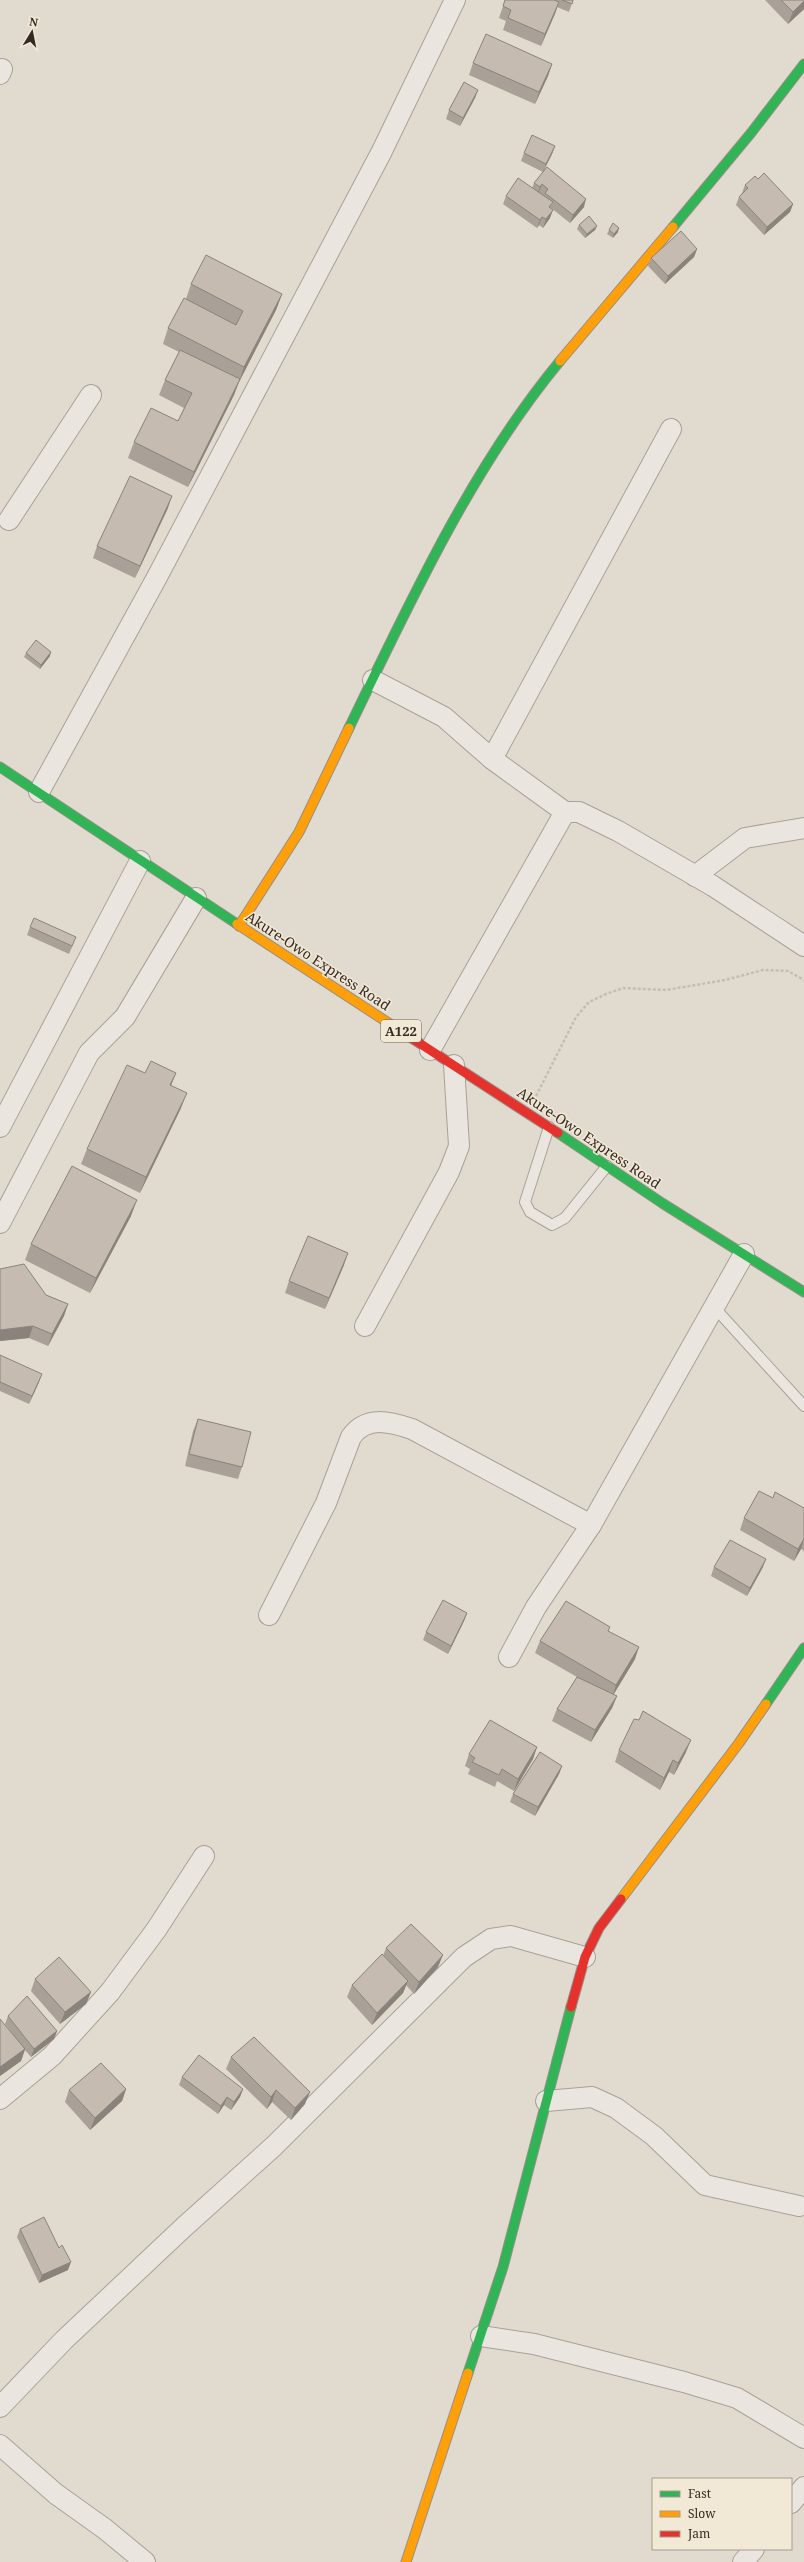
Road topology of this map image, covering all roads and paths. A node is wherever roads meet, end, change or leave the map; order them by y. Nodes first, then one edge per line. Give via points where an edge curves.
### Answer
1 (455, 0) edge
2 (804, 64) edge
3 (91, 395) dead end
4 (671, 429) dead end
5 (3, 523) edge
6 (373, 680) junction
7 (492, 759) junction
8 (0, 767) edge
9 (39, 792) junction
10 (565, 812) junction
11 (804, 828) edge
12 (140, 861) junction
13 (695, 876) junction
14 (196, 898) junction
15 (239, 926) junction
16 (804, 946) edge
17 (804, 980) edge
18 (430, 1050) junction
19 (454, 1065) junction
20 (527, 1113) junction
21 (0, 1127) edge
22 (549, 1127) junction
23 (607, 1166) junction
24 (0, 1223) edge
25 (744, 1254) junction
26 (804, 1292) edge
27 (714, 1307) junction
28 (365, 1326) dead end
29 (804, 1406) edge
30 (591, 1525) junction
31 (269, 1616) dead end
32 (804, 1648) edge
33 (509, 1657) dead end
34 (204, 1856) dead end
35 (585, 1957) junction
36 (0, 2099) edge
37 (546, 2101) junction
38 (799, 2206) dead end
39 (482, 2336) junction
40 (0, 2407) edge
41 (804, 2438) edge
42 (0, 2445) edge
43 (804, 2487) edge
44 (792, 2502) edge
45 (753, 2550) edge
46 (145, 2562) edge
47 (406, 2562) edge
48 (743, 2562) edge

1 - 9 street via 370,174 160,572
2 - 6 main road via 751,133 553,370 487,461
3 - 5 street
4 - 7 street
6 - 7 street via 444,717
6 - 15 main road via 298,832
7 - 10 street
8 - 9 main road, Akure-Owo Express Road / A122
9 - 12 main road, Akure-Owo Express Road / A122
10 - 13 street via 579,812 599,821
10 - 18 street
11 - 13 street via 745,838
12 - 14 main road, Akure-Owo Express Road / A122
12 - 21 street
13 - 16 street
14 - 15 main road, Akure-Owo Express Road / A122
14 - 24 street via 125,1017 89,1053
15 - 18 main road, Akure-Owo Express Road / A122
17 - 20 path via 788,972 763,970 666,990 623,988 589,1002 576,1017
18 - 19 main road, Akure-Owo Express Road / A122
19 - 20 main road, Akure-Owo Express Road / A122
19 - 28 street via 459,1146 449,1172
20 - 22 main road, Akure-Owo Express Road / A122
22 - 23 main road, Akure-Owo Express Road / A122
22 - 23 lane via 526,1202 530,1212 552,1225 565,1218
23 - 25 main road, Akure-Owo Express Road / A122
25 - 26 main road, Akure-Owo Express Road / A122
25 - 27 street
27 - 29 lane
27 - 30 street
30 - 31 street via 412,1430 389,1422 373,1422 356,1429 351,1437 326,1503
30 - 33 street via 536,1606
32 - 35 main road via 740,1743 599,1928
34 - 36 street via 156,1930 110,1992 52,2056
35 - 37 main road
35 - 40 street via 511,1936 491,1940 464,1957 274,2146 64,2340
37 - 38 street via 592,2097 616,2108 654,2136 705,2185
37 - 39 main road via 503,2267
39 - 41 street via 534,2344 737,2398
39 - 47 main road
42 - 46 street via 56,2494
43 - 44 street
45 - 48 street

